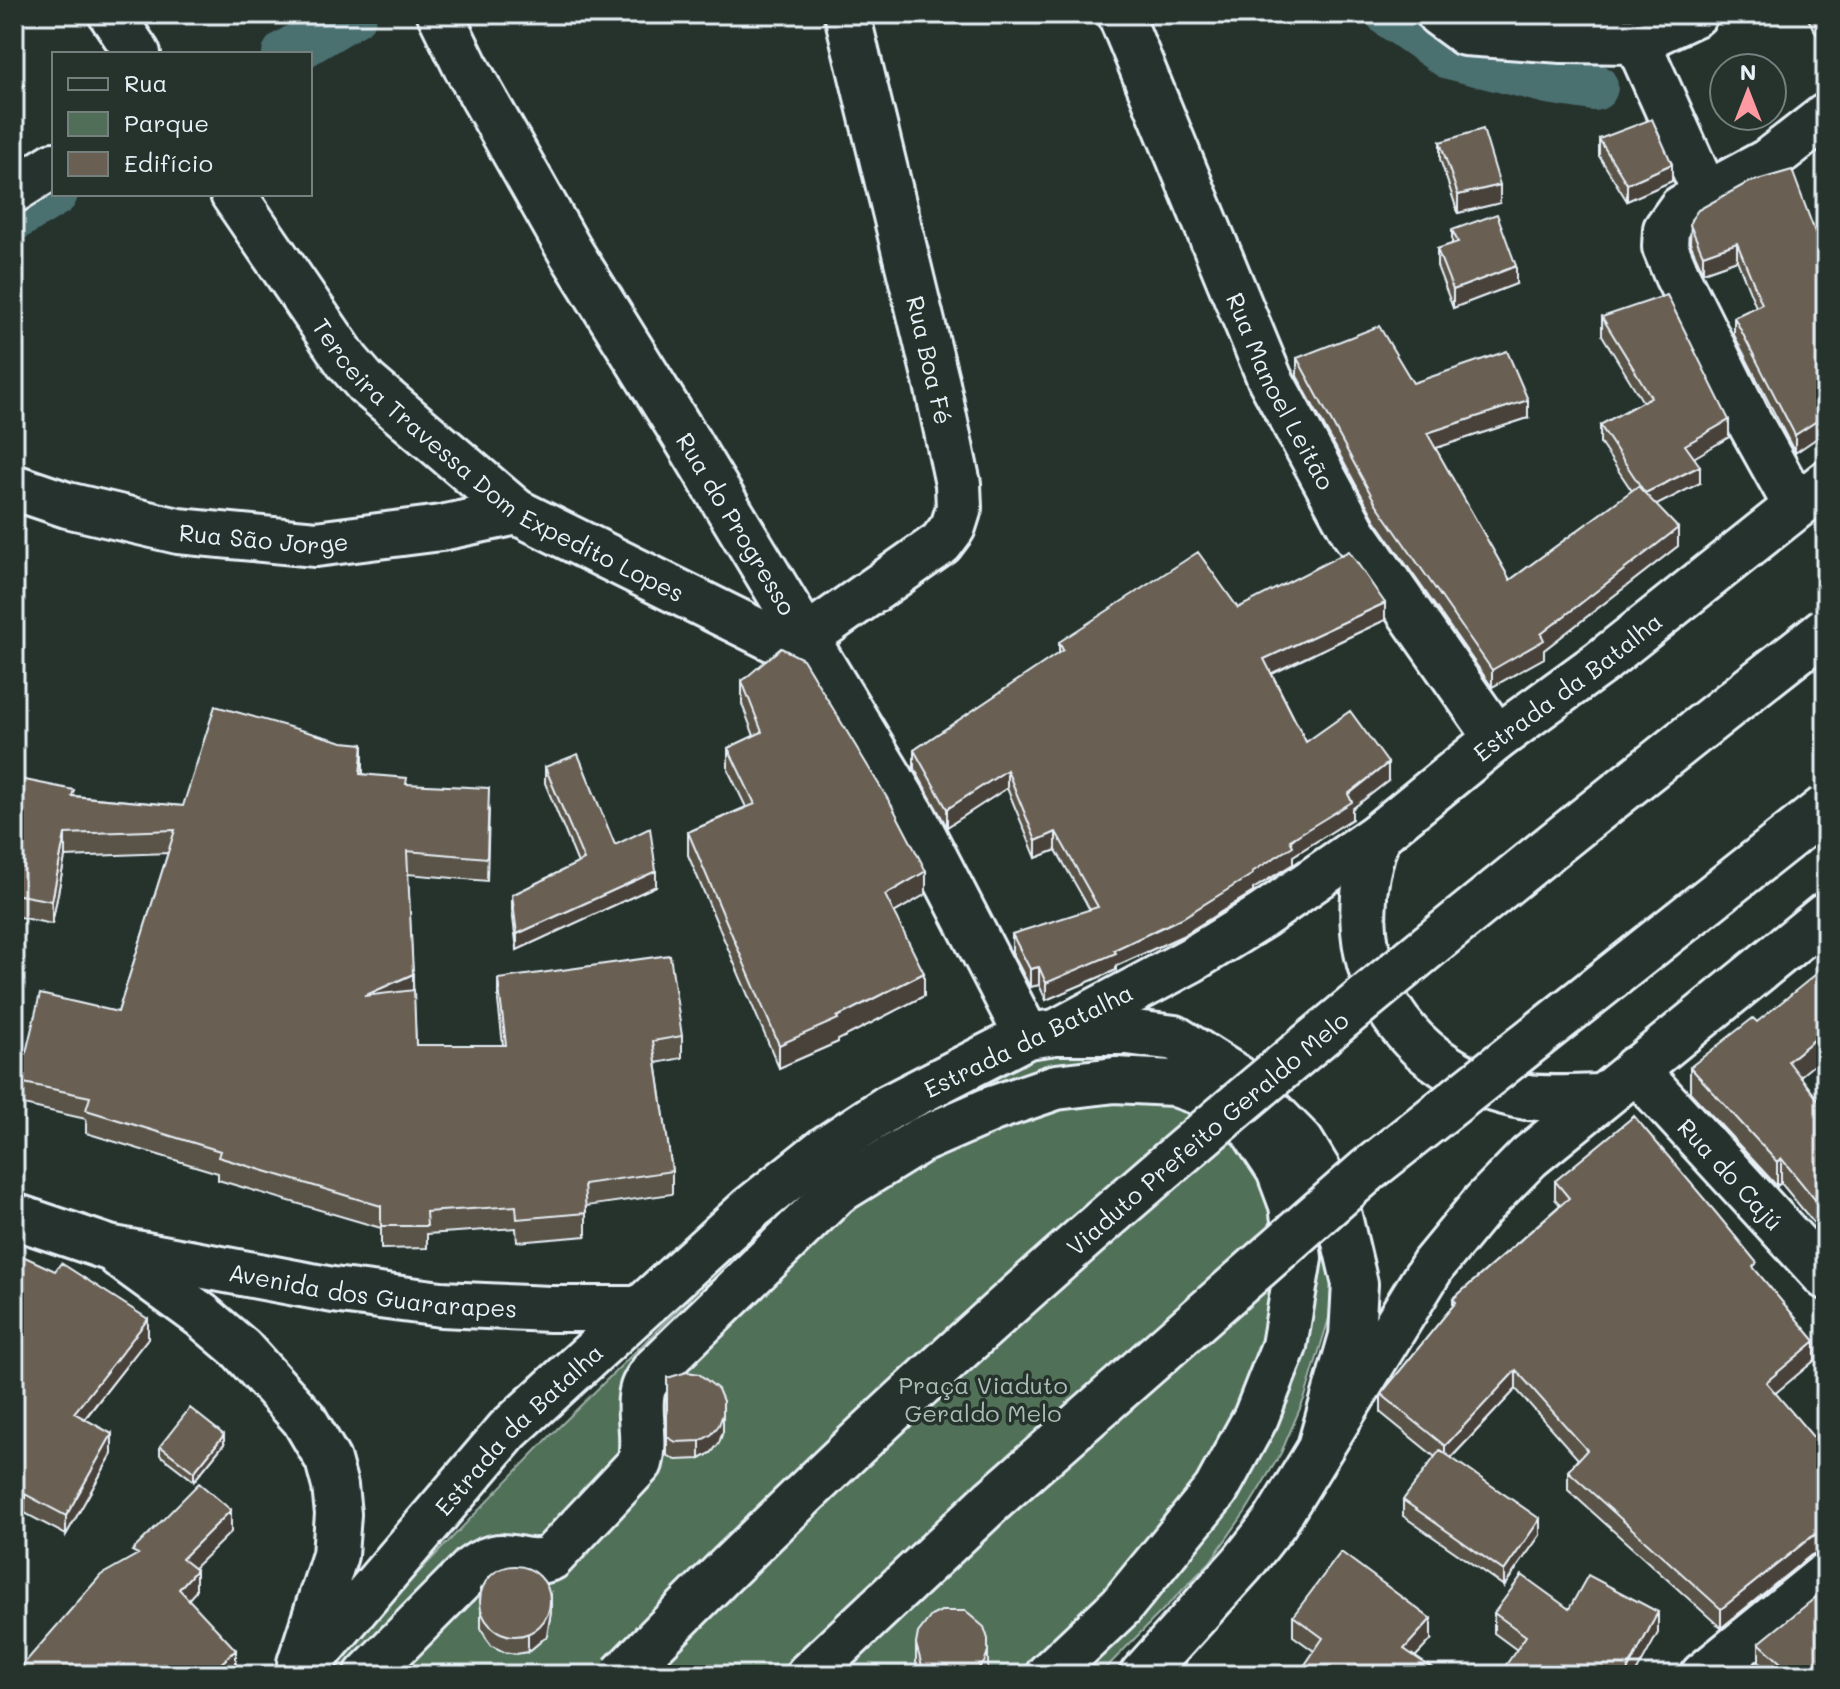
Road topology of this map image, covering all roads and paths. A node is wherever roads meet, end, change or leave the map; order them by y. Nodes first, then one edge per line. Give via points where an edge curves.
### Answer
1 (111, 14) edge
2 (440, 14) edge
3 (847, 14) edge
4 (1120, 14) edge
5 (1695, 14) edge
6 (1458, 20) edge
7 (1637, 41) junction
8 (137, 52) edge
9 (1826, 116) edge
10 (52, 166) edge
11 (14, 190) edge
12 (1706, 195) junction
13 (234, 196) edge
14 (14, 487) edge
15 (1811, 494) edge
16 (517, 512) junction
17 (1826, 629) edge
18 (813, 649) junction
19 (1497, 738) junction
20 (1826, 807) edge
21 (1378, 835) junction
22 (1826, 915) edge
23 (1042, 1034) junction
24 (1635, 1069) junction
25 (1602, 1097) junction
26 (14, 1216) edge
27 (109, 1248) junction
28 (1826, 1277) edge
29 (639, 1309) junction
30 (1320, 1447) junction
31 (1826, 1575) edge
32 (298, 1675) edge
33 (367, 1675) edge
34 (622, 1675) edge
35 (808, 1675) edge
36 (1048, 1675) edge
37 (1142, 1675) edge
38 (1703, 1675) edge

1 - 8 main road
2 - 18 main road, Rua do Progresso via 570,251
3 - 18 main road, Rua Boa Fé via 937,384 959,508 941,543
4 - 19 main road, Rua Manoel Leitão via 1270,379 1354,533
5 - 7 main road
6 - 7 main road via 1562,40
7 - 12 main road
9 - 12 main road via 1768,161
10 - 11 main road
12 - 15 main road via 1681,208 1666,229 1665,247 1751,425
13 - 16 main road, Terceira Travessa Dom Expedito Lopes via 366,383
14 - 16 main road, Rua São Jorge via 178,531 316,544
15 - 19 main road, Estrada da Batalha
16 - 18 main road, Terceira Travessa Dom Expedito Lopes
17 - 34 main road, Viaduto Prefeito Geraldo Melo, bridge via 1561,838 1113,1213 898,1407
18 - 23 main road, Rua do Progresso
19 - 21 main road, Estrada da Batalha
20 - 35 main road, bridge via 1368,1170 993,1500
21 - 23 main road, Estrada da Batalha via 1226,938
21 - 25 main road via 1366,865 1363,941 1381,991 1407,1033 1462,1078 1519,1096
22 - 24 main road
23 - 29 main road, Estrada da Batalha via 889,1107 825,1149
23 - 30 main road via 1127,1032 1175,1038 1238,1078 1301,1142 1330,1190 1355,1284 1352,1336
24 - 25 main road
24 - 28 main road, Rua do Cajú
25 - 30 main road via 1529,1157 1433,1265
26 - 27 main road, Avenida dos Guararapes
27 - 29 main road, Avenida dos Guararapes via 283,1282 441,1304
27 - 32 main road, Avenida dos Guararapes via 241,1349 304,1419 328,1460 338,1514 335,1555
29 - 32 main road, Estrada da Batalha via 508,1430
30 - 37 main road via 1275,1522
31 - 38 main road
33 - 36 main road via 488,1557 539,1562 551,1558 640,1463 645,1447 643,1388 653,1371 837,1192 921,1140 1056,1087 1115,1080 1173,1083 1223,1101 1252,1129 1279,1170 1292,1205 1299,1258 1284,1346 1256,1417 1216,1490 1121,1606

